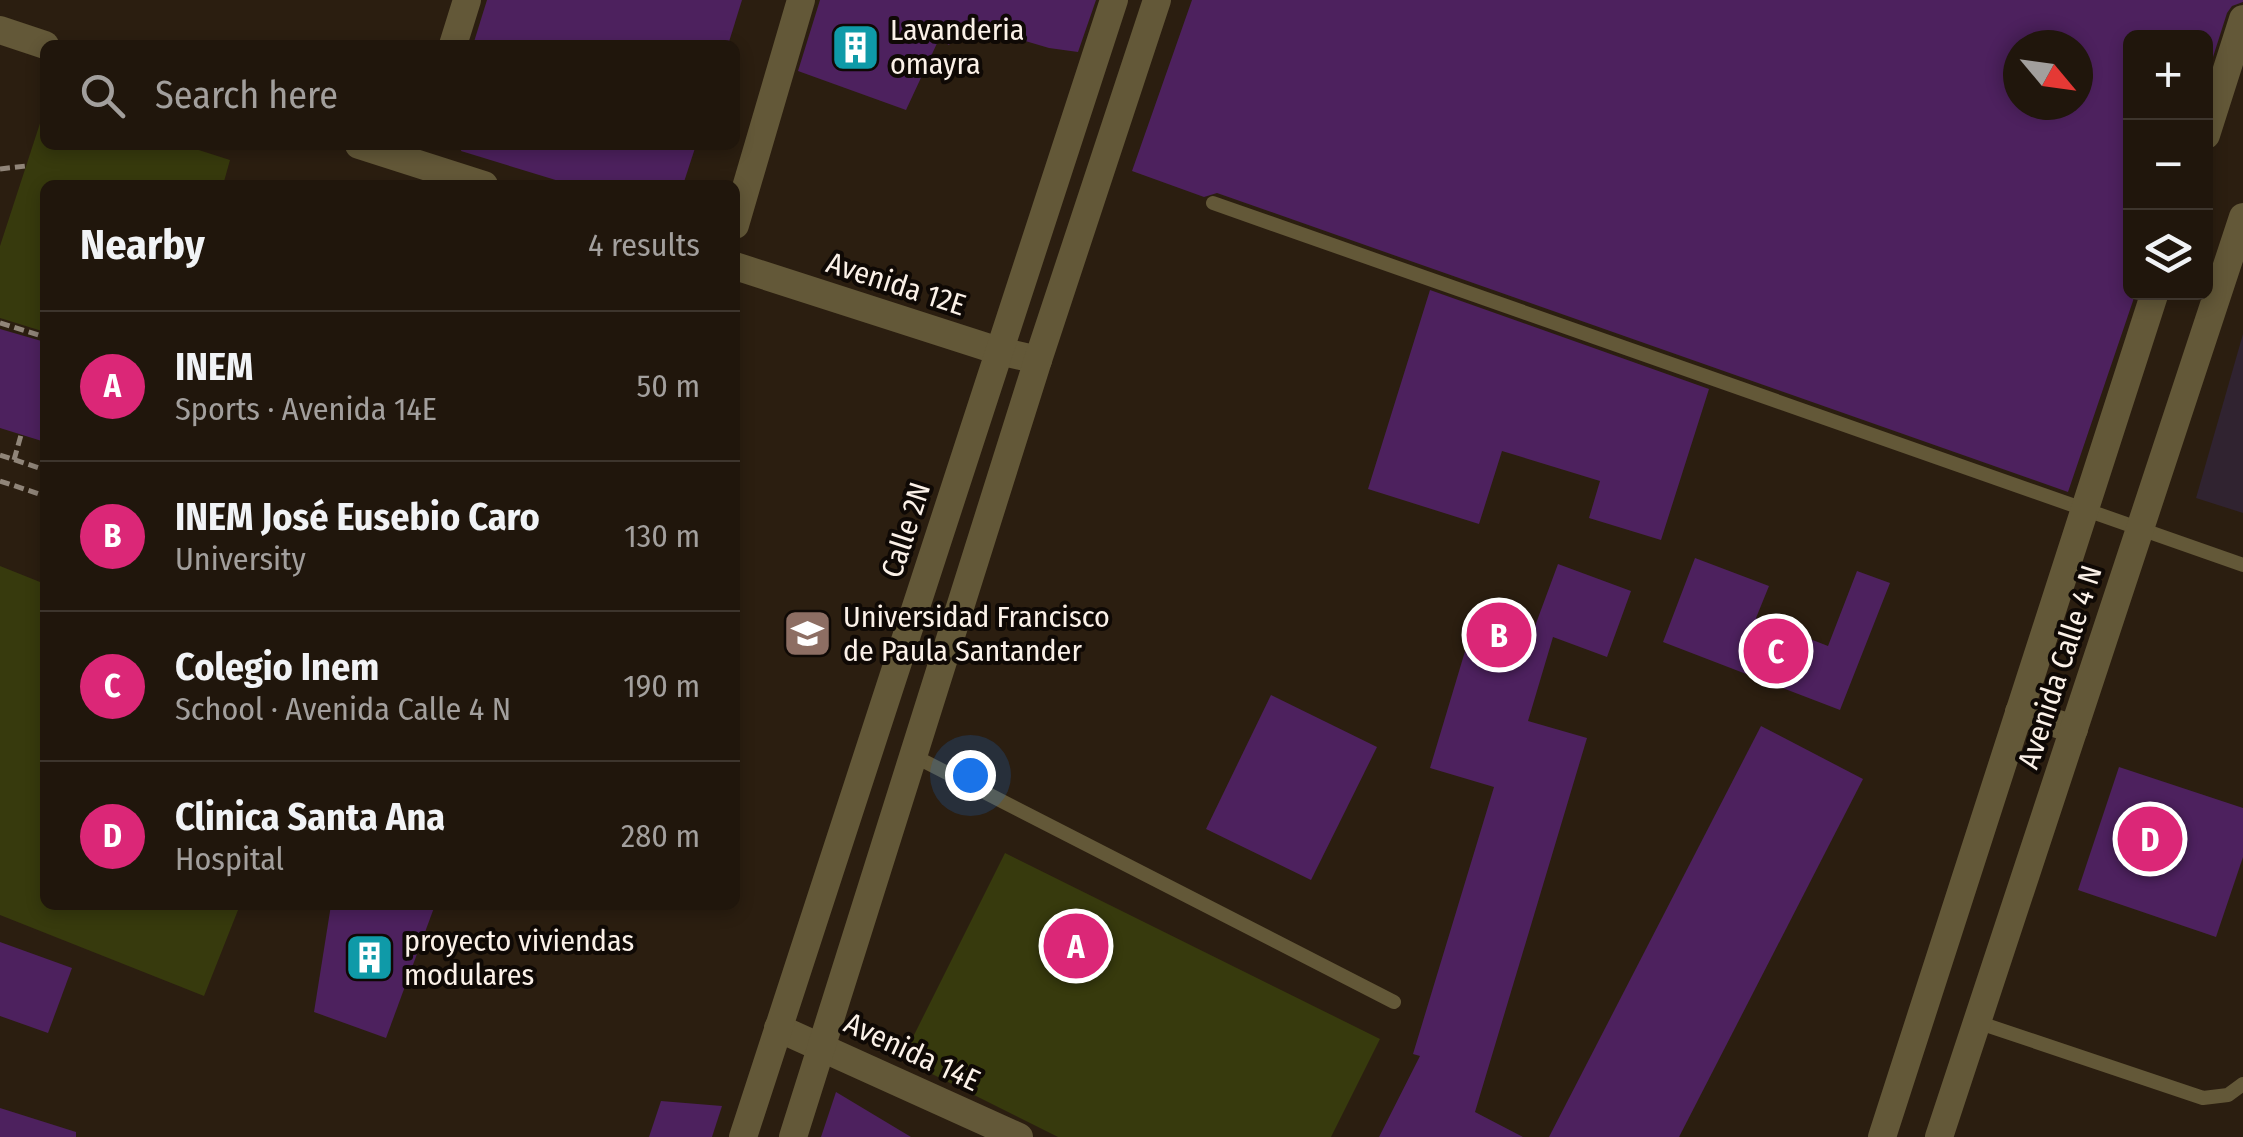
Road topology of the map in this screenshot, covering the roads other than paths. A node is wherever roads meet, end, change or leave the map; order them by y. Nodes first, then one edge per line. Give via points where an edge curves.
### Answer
1 (466, 0) edge
2 (802, 0) edge
3 (1114, 0) edge
4 (1157, 0) edge
5 (2243, 19) edge
6 (0, 30) edge
7 (454, 40) edge
8 (40, 43) edge
9 (2211, 120) edge
10 (392, 150) edge
11 (420, 154) edge
12 (474, 180) edge
13 (1212, 203) dead end
14 (740, 208) edge
15 (2243, 217) edge
16 (740, 268) edge
17 (2151, 300) edge
18 (999, 351) junction
19 (1038, 360) junction
20 (2084, 510) junction
21 (2140, 527) junction
22 (2243, 564) edge
23 (2019, 712) junction
24 (2074, 729) junction
25 (912, 755) junction
26 (1394, 1002) dead end
27 (1977, 1022) junction
28 (778, 1028) junction
29 (822, 1045) junction
30 (2243, 1084) edge
31 (743, 1137) edge
32 (793, 1137) edge
33 (1018, 1137) edge
34 (1882, 1137) edge
35 (1939, 1137) edge

1 - 7 street
2 - 14 street
3 - 18 street, Calle 2N
4 - 19 street
5 - 9 street
6 - 8 street
10 - 11 street
11 - 12 street
13 - 20 lane
15 - 21 street, Avenida Calle 4 N
16 - 18 street, Avenida 12E
17 - 20 street, Avenida Calle 4 N
18 - 19 street, Avenida 12E
18 - 28 street, Calle 2N
19 - 25 street
20 - 21 lane
20 - 23 street, Avenida Calle 4 N
21 - 22 lane
21 - 24 street, Avenida Calle 4 N
23 - 24 street
23 - 34 street, Avenida Calle 4 N
24 - 27 street, Avenida Calle 4 N
25 - 26 lane
25 - 29 street
27 - 30 lane via 2202,1098 2228,1095
27 - 35 street, Avenida Calle 4 N
28 - 29 street, Avenida 14E
28 - 31 street, Calle 2N
29 - 32 street
29 - 33 street, Avenida 14E

